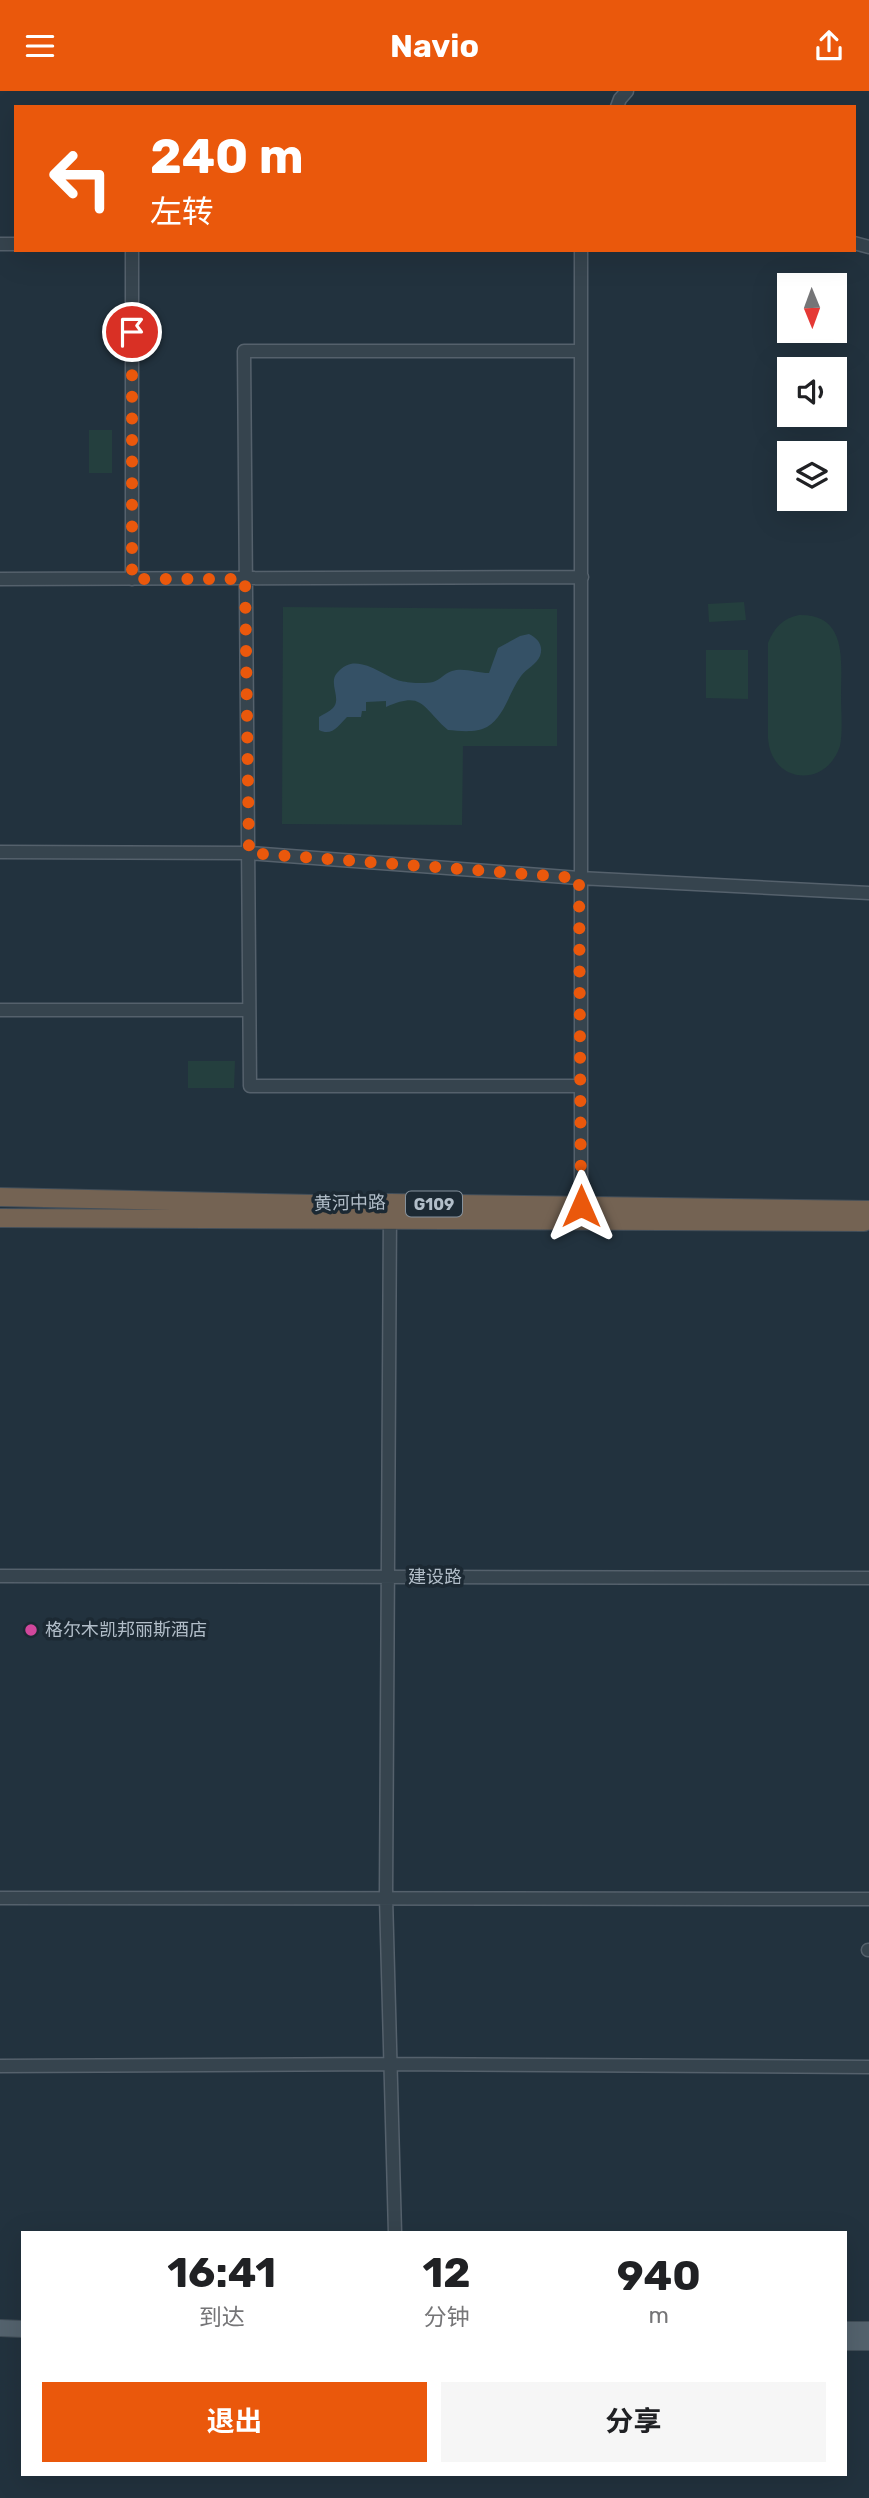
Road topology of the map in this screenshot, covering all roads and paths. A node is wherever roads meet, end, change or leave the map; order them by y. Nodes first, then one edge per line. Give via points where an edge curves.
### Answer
1 (628, 91) edge
2 (618, 105) edge
3 (132, 252) edge
4 (581, 252) edge
5 (581, 351) junction
6 (582, 577) junction
7 (0, 579) edge
8 (132, 579) junction
9 (245, 579) junction
10 (0, 852) edge
11 (249, 853) junction
12 (579, 878) junction
13 (869, 893) edge
14 (0, 1010) edge
15 (250, 1010) junction
16 (581, 1086) junction
17 (0, 1197) edge
18 (581, 1206) junction
19 (869, 1210) edge
20 (390, 1211) junction
21 (0, 1218) edge
22 (869, 1222) edge
23 (0, 1576) edge
24 (389, 1577) junction
25 (869, 1579) edge
26 (386, 1897) junction
27 (0, 1898) edge
28 (869, 1899) edge
29 (390, 2064) junction
30 (0, 2066) edge
31 (869, 2067) edge
32 (395, 2231) edge
33 (0, 2329) edge
34 (21, 2329) edge
35 (847, 2330) edge
36 (869, 2330) edge
37 (0, 2338) edge
38 (21, 2338) edge
39 (847, 2342) edge
40 (869, 2342) edge

1 - 2 street
3 - 8 street
4 - 5 street
5 - 6 street
5 - 9 street via 244,352
6 - 9 street
6 - 12 street
7 - 8 street
8 - 9 street
9 - 11 street
10 - 11 street
11 - 12 street
11 - 15 street
12 - 13 street
12 - 16 street
14 - 15 street
15 - 16 street via 250,1086
16 - 18 street
17 - 20 highway, 黄河中路 / G109 via 298,1204
18 - 19 highway, 黄河中路 / G109
18 - 20 highway, 黄河中路 / G109
20 - 21 highway, 黄河中路 / G109
20 - 22 highway, 黄河中路 / G109
20 - 24 street
23 - 24 street, 建设路
24 - 25 street, 建设路
24 - 26 street
26 - 27 street
26 - 28 street
26 - 29 street
29 - 30 street
29 - 31 street
29 - 32 street
33 - 34 main road
35 - 36 main road
37 - 38 main road
39 - 40 main road

